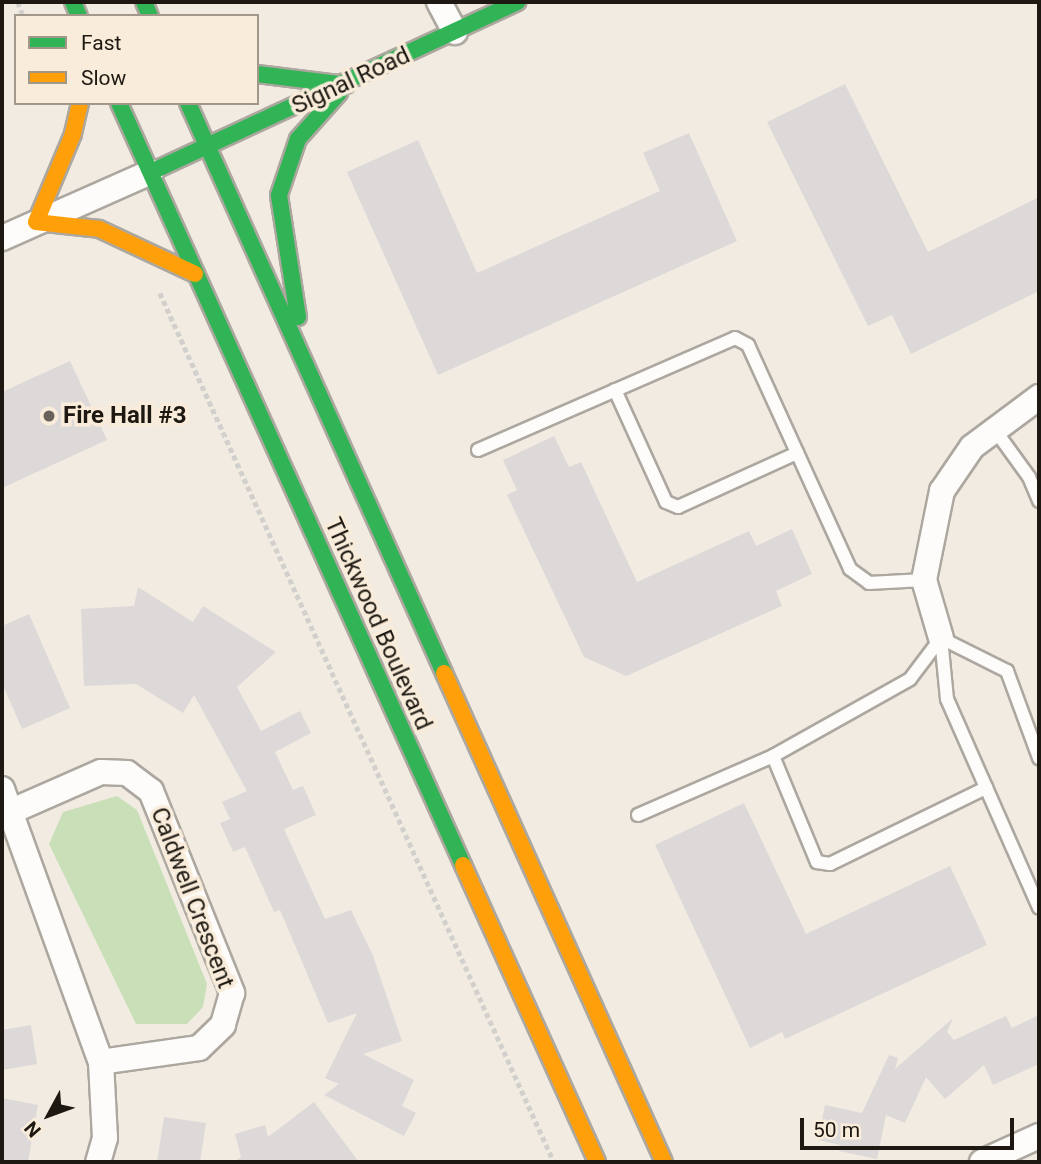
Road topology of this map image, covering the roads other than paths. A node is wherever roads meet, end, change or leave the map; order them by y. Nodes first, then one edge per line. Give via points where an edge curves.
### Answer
1 (439, 2) edge
2 (517, 2) edge
3 (455, 32) junction
4 (259, 74) edge
5 (346, 85) junction
6 (80, 105) edge
7 (120, 105) edge
8 (189, 105) edge
9 (207, 146) junction
10 (151, 172) junction
11 (36, 222) junction
12 (2, 238) edge
13 (195, 274) junction
14 (305, 360) junction
15 (615, 390) junction
16 (1039, 397) edge
17 (995, 430) junction
18 (478, 450) dead end
19 (797, 453) junction
20 (1039, 501) edge
21 (924, 580) junction
22 (941, 638) junction
23 (773, 756) junction
24 (1039, 758) edge
25 (986, 788) junction
26 (7, 800) edge
27 (638, 815) dead end
28 (1039, 908) edge
29 (101, 1062) junction
30 (1039, 1136) edge
31 (98, 1162) edge
32 (597, 1162) edge
33 (664, 1162) edge
34 (982, 1162) edge

1 - 3 street
2 - 3 main road, Signal Road
3 - 5 main road, Signal Road
4 - 5 main road
5 - 9 main road, Signal Road
5 - 14 main road via 298,139 279,195
6 - 11 main road via 73,134
7 - 10 main road, Thickwood Boulevard
8 - 9 main road, Thickwood Boulevard
9 - 10 main road, Signal Road
9 - 14 main road, Thickwood Boulevard
10 - 11 street
10 - 13 main road, Thickwood Boulevard
11 - 12 street
11 - 13 main road via 99,229
13 - 32 main road, Thickwood Boulevard
14 - 33 main road, Thickwood Boulevard
15 - 18 lane
15 - 19 lane via 735,338 748,345
15 - 19 lane via 666,502 678,507
16 - 17 street
17 - 20 lane via 1029,477
17 - 21 street via 972,447 942,491
19 - 21 lane via 850,569 869,583
21 - 22 street
22 - 23 lane via 910,679
22 - 24 lane via 1007,671
22 - 25 lane via 947,699
23 - 25 lane via 817,862 830,864
23 - 27 lane
25 - 28 lane
26 - 29 street, Caldwell Crescent
26 - 29 street, Caldwell Crescent via 101,772 127,773 150,791 232,993 223,1024 199,1048
29 - 31 street, Caldwell Crescent via 105,1138
30 - 34 street

